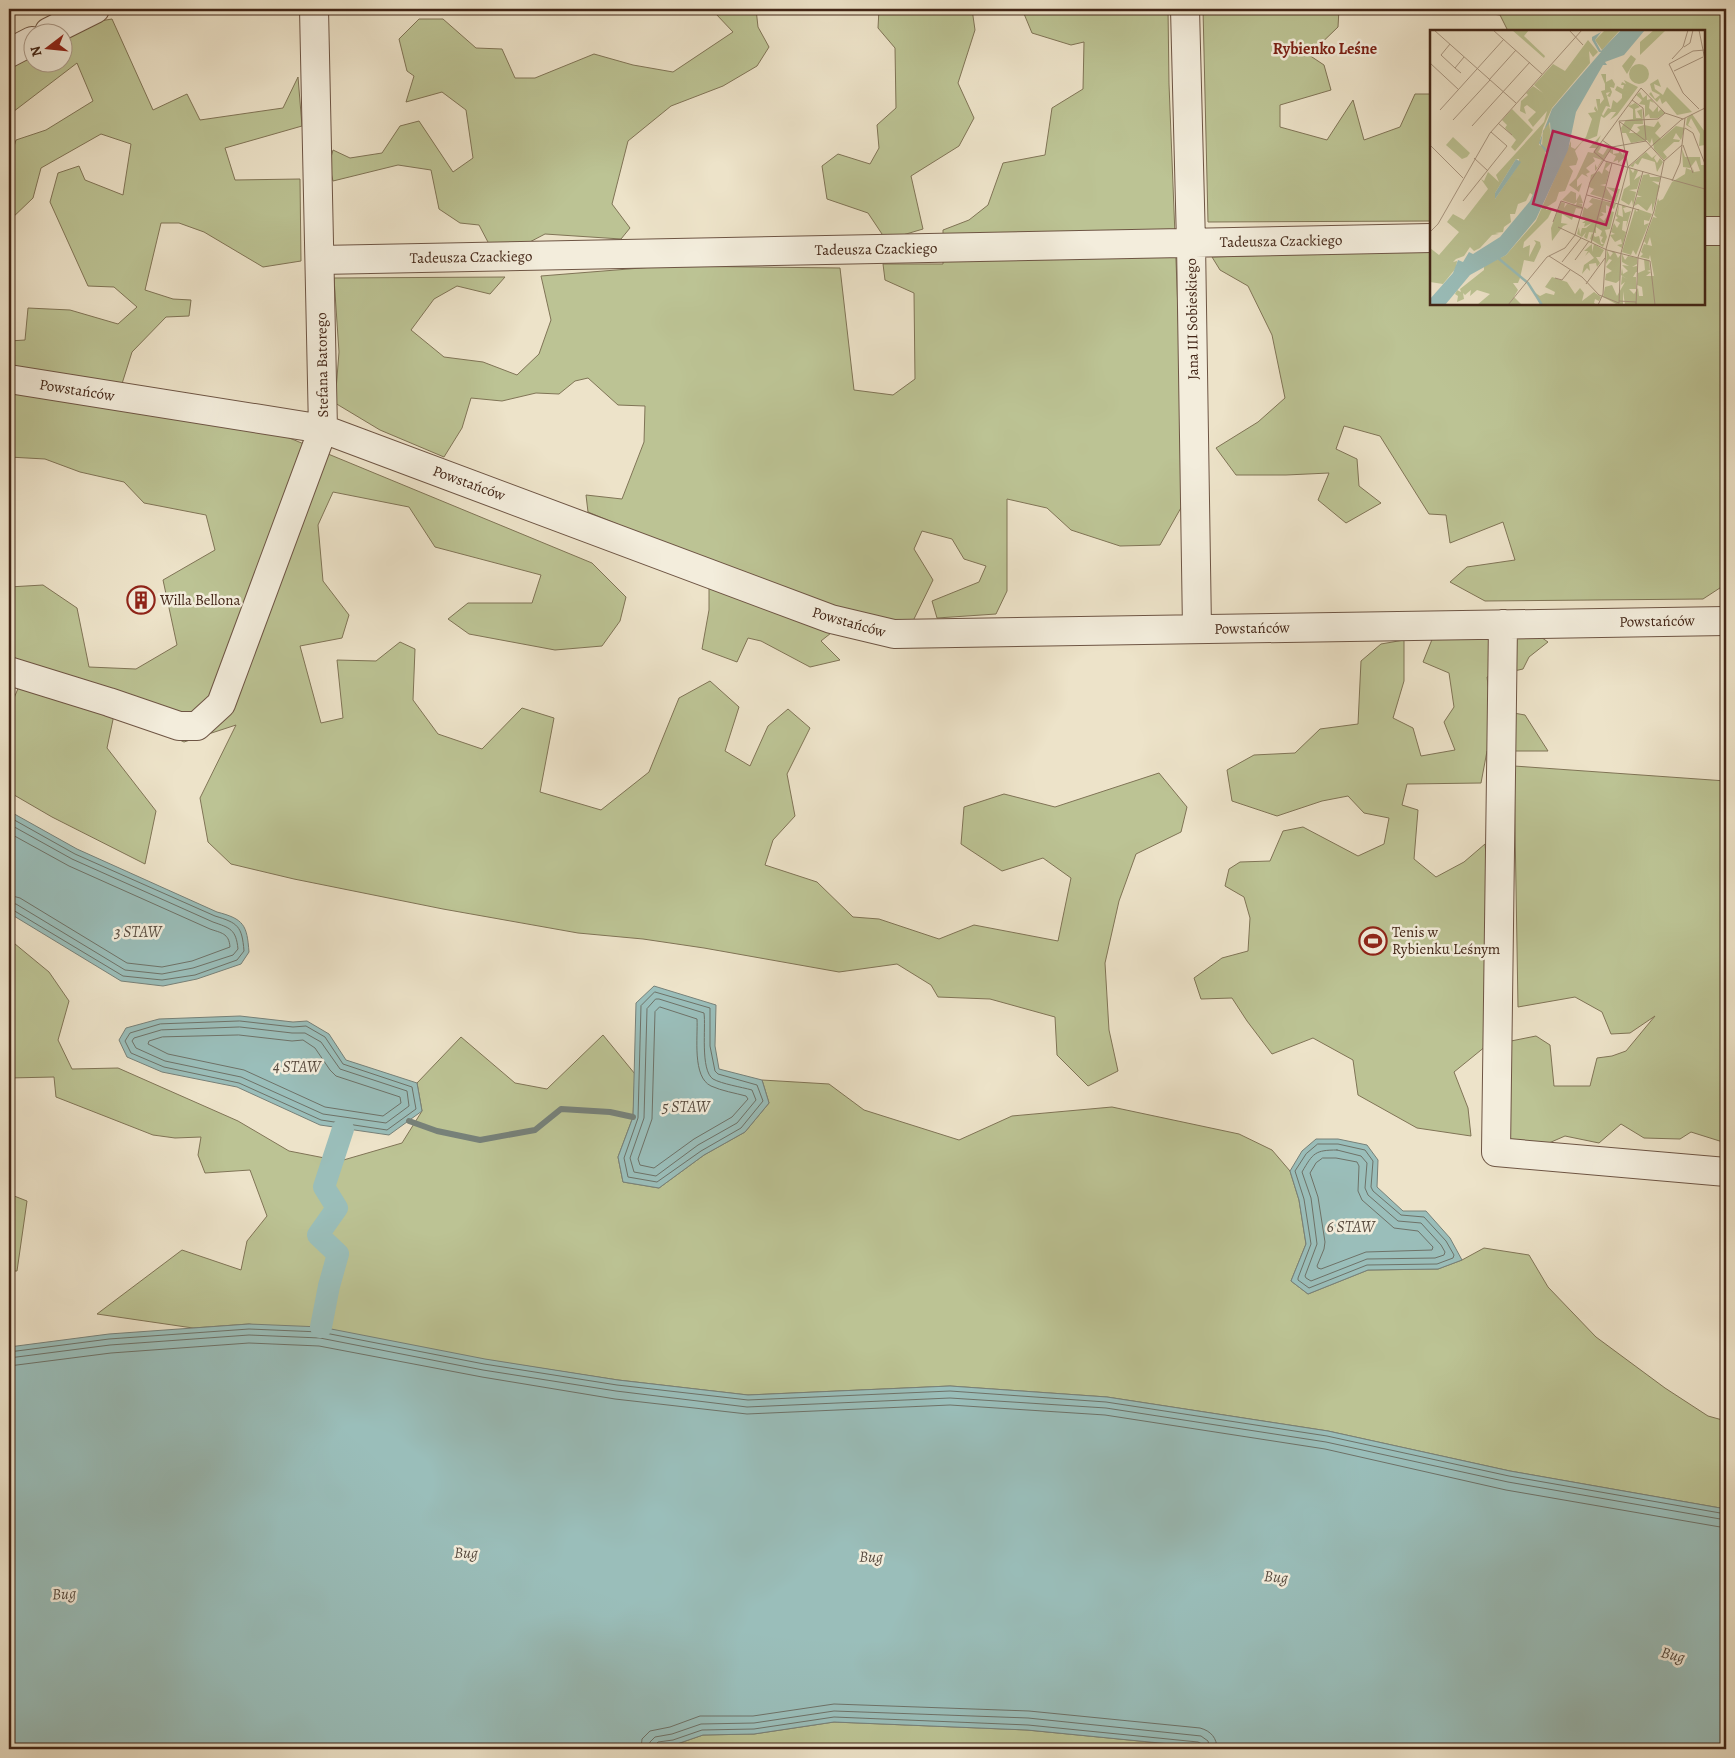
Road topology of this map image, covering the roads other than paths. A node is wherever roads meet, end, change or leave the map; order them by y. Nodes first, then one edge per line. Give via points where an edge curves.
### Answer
1 (95, 9) edge
2 (314, 9) edge
3 (1185, 9) edge
4 (69, 22) edge
5 (22, 46) edge
6 (9, 53) edge
7 (1705, 231) edge
8 (1726, 231) edge
9 (1430, 238) edge
10 (1191, 243) junction
11 (320, 260) junction
12 (9, 379) edge
13 (323, 429) junction
14 (1726, 620) edge
15 (1504, 624) junction
16 (1197, 628) junction
17 (9, 671) edge
18 (1726, 1172) edge

1 - 4 street
2 - 11 street, Stefana Batorego
3 - 10 street, Jana III Sobieskiego
5 - 6 street
7 - 8 street
9 - 10 street, Tadeusza Czackiego
10 - 11 street, Tadeusza Czackiego
10 - 16 street, Jana III Sobieskiego
11 - 13 street, Stefana Batorego
12 - 13 street, Powstańców
13 - 16 street, Powstańców via 831,619 894,634
13 - 17 street, Stefana Batorego via 221,704 197,726 179,726
14 - 15 street, Powstańców
15 - 16 street, Powstańców
15 - 18 street via 1496,1152

